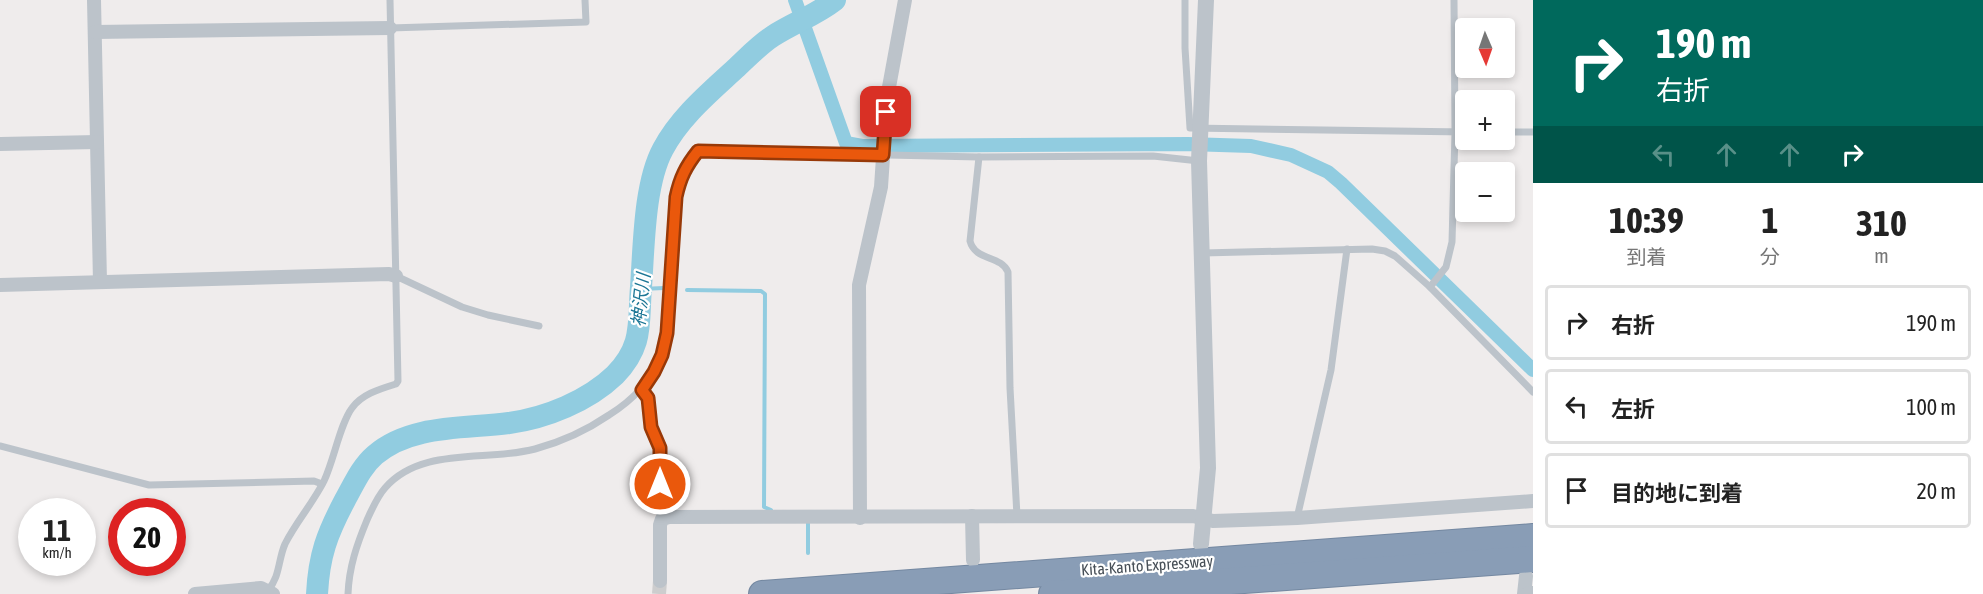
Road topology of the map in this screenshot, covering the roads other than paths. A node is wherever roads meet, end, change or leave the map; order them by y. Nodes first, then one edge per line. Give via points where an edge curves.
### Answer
1 (94, 0) edge
2 (390, 0) edge
3 (585, 0) edge
4 (905, 0) edge
5 (1185, 0) edge
6 (1206, 0) edge
7 (1454, 0) edge
8 (390, 28) junction
9 (95, 32) junction
10 (1455, 132) junction
11 (1515, 132) edge
12 (1533, 132) edge
13 (1200, 133) junction
14 (97, 142) junction
15 (0, 144) edge
16 (883, 148) junction
17 (978, 157) junction
18 (1199, 158) junction
19 (1347, 249) junction
20 (1200, 253) junction
21 (396, 276) junction
22 (100, 282) junction
23 (1432, 284) junction
24 (0, 285) edge
25 (539, 326) dead end
26 (642, 390) junction
27 (1533, 392) edge
28 (0, 446) edge
29 (322, 484) junction
30 (1533, 501) edge
31 (972, 516) junction
32 (1017, 516) junction
33 (860, 518) junction
34 (1203, 518) junction
35 (662, 519) junction
36 (1297, 519) junction
37 (1533, 537) edge
38 (1201, 544) dead end
39 (973, 560) dead end
40 (1530, 567) edge
41 (660, 581) tunnel mouth
42 (270, 592) edge
43 (195, 594) edge
44 (348, 594) edge
45 (762, 594) edge
46 (1052, 594) edge
47 (1526, 594) edge
48 (1533, 594) edge

1 - 9 street
2 - 8 lane
3 - 8 lane via 585,22
4 - 16 street via 889,84
5 - 13 lane via 1190,128
6 - 13 street
7 - 10 lane
8 - 9 street
8 - 21 lane
9 - 14 street
10 - 13 lane
10 - 23 lane via 1452,242 1443,272
11 - 12 lane
13 - 18 street
14 - 15 street
14 - 22 street
16 - 17 lane
16 - 26 lane via 698,151 686,166 676,197 665,343
16 - 33 street via 881,188 860,285
17 - 18 lane
17 - 32 lane via 970,241 977,252 1003,264 1008,272
18 - 20 street
19 - 20 lane
19 - 23 lane via 1385,251
19 - 36 lane via 1331,370
20 - 34 street via 1208,468
21 - 22 street
21 - 25 lane via 462,307
21 - 29 lane via 398,381 370,393 352,407
22 - 24 street
23 - 27 lane
26 - 35 lane via 648,398 651,427 660,448
26 - 44 lane via 608,417 570,437 534,449 431,463 405,472 380,495 358,539
28 - 29 lane via 149,484
29 - 42 lane via 285,543
30 - 36 street
31 - 32 street
31 - 33 street
31 - 39 street
32 - 34 street
33 - 35 street
34 - 36 street
34 - 38 street
35 - 41 street
37 - 45 highway, Kita-Kanto Expressway
40 - 46 highway, Kita-Kanto Expressway
40 - 47 street
42 - 43 street via 261,588
47 - 48 street

